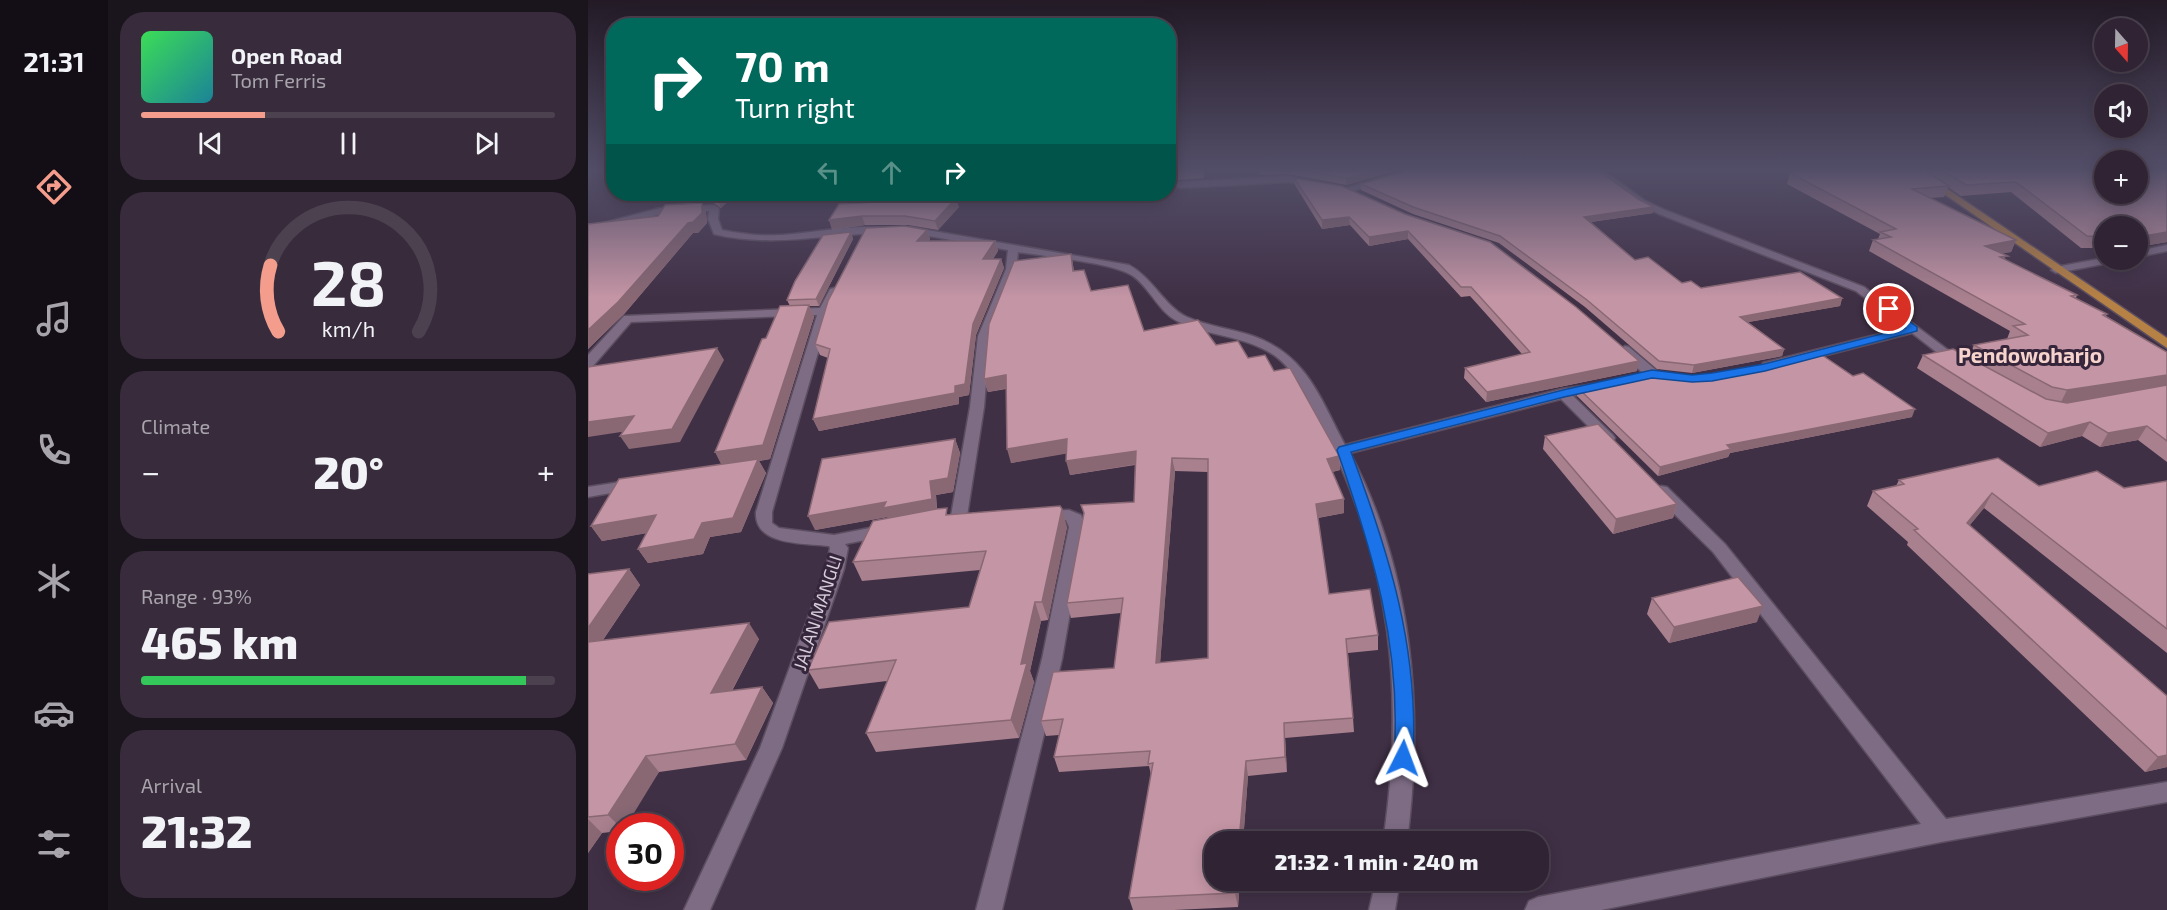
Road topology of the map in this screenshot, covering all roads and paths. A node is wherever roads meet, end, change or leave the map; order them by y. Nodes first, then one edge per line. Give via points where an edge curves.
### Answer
1 (651, 213) edge
2 (714, 213) edge
3 (1666, 213) edge
4 (1975, 213) edge
5 (588, 230) edge
6 (865, 230) junction
7 (1013, 247) junction
8 (2167, 248) edge
9 (855, 250) edge
10 (2148, 252) edge
11 (2094, 263) edge
12 (2056, 270) junction
13 (844, 271) edge
14 (824, 311) junction
15 (1914, 329) junction
16 (1616, 343) edge
17 (2167, 344) edge
18 (588, 363) edge
19 (1754, 369) edge
20 (1972, 370) edge
21 (1629, 379) edge
22 (1607, 384) edge
23 (1563, 393) junction
24 (1343, 450) junction
25 (1620, 450) edge
26 (780, 464) junction
27 (757, 467) edge
28 (1645, 475) edge
29 (644, 484) edge
30 (588, 492) edge
31 (1026, 518) edge
32 (987, 522) edge
33 (902, 528) edge
34 (834, 541) junction
35 (2167, 792) edge
36 (1396, 831) edge
37 (1941, 831) junction
38 (1386, 891) edge
39 (697, 910) edge
40 (989, 910) edge
41 (1382, 910) edge
42 (1538, 910) edge

1 - 5 street
2 - 6 street via 718,232 730,236 769,238
3 - 15 street via 1860,289
4 - 12 main road
6 - 7 street via 895,230
6 - 9 street
7 - 24 street via 1125,267 1148,281 1168,310 1182,319 1279,353 1295,368
7 - 32 street via 1011,269 984,336 977,407 953,518 969,524
8 - 10 street
11 - 12 street
12 - 17 main road
13 - 14 street, JALAN MANGLI
14 - 18 street via 628,319
14 - 26 street, JALAN MANGLI
15 - 19 street
15 - 20 street via 1937,349
16 - 21 street via 1656,375
22 - 23 street
23 - 24 street
23 - 25 street
24 - 36 street via 1375,537 1401,659 1406,712
26 - 27 street
26 - 34 street, JALAN MANGLI via 764,512 767,530
28 - 37 street via 1719,548
29 - 30 street
31 - 40 street via 1069,515 1075,519 1077,528 1052,659
33 - 34 street
34 - 39 street, JALAN MANGLI via 839,548 835,569 771,748
35 - 37 street
37 - 42 street
38 - 41 street

